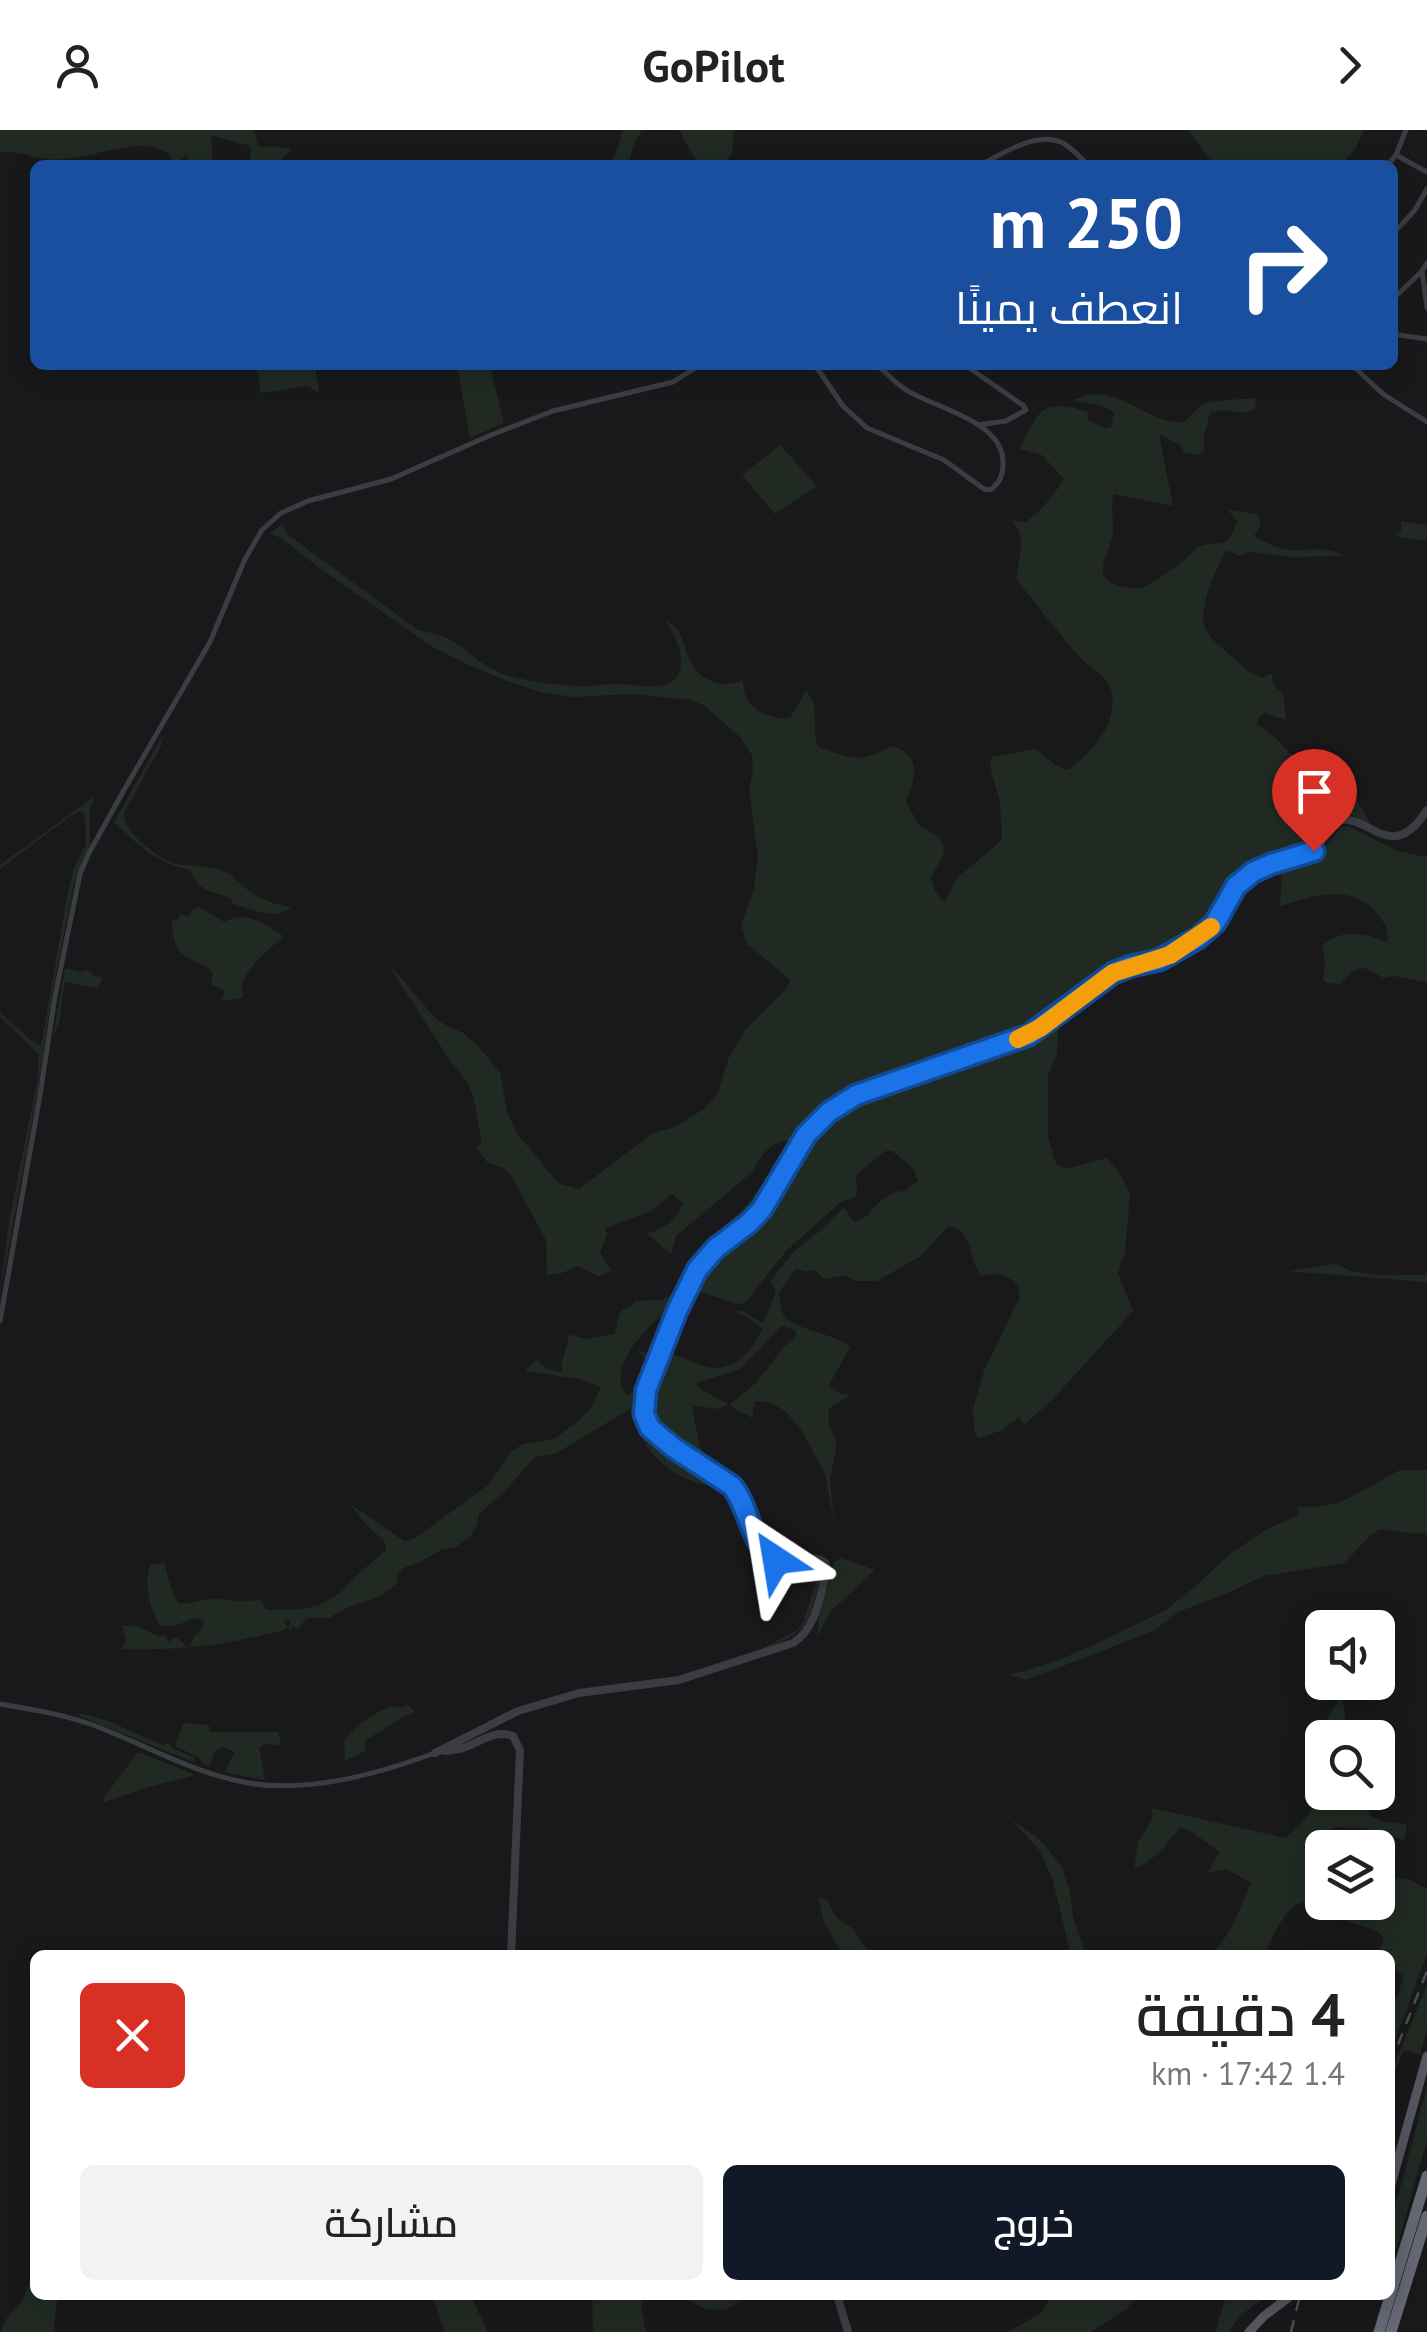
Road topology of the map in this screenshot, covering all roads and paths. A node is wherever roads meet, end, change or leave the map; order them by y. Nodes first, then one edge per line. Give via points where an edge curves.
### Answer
1 (1406, 130) edge
2 (1396, 154) junction
3 (990, 160) edge
4 (1083, 160) edge
5 (1392, 160) edge
6 (1427, 172) edge
7 (1427, 189) edge
8 (1398, 228) edge
9 (1427, 263) edge
10 (1422, 271) junction
11 (1398, 294) edge
12 (1427, 308) edge
13 (1398, 335) edge
14 (1427, 339) edge
15 (692, 370) edge
16 (819, 370) edge
17 (884, 370) edge
18 (973, 370) edge
19 (1357, 370) edge
20 (1427, 422) edge
21 (978, 425) junction
22 (1427, 810) edge
23 (0, 1321) edge
24 (0, 1704) edge
25 (436, 1753) junction
26 (511, 1950) edge
27 (1427, 2056) edge
28 (1395, 2170) edge
29 (1427, 2176) edge
30 (1421, 2221) edge
31 (1395, 2290) edge
32 (838, 2300) edge
33 (1286, 2300) edge
34 (1391, 2300) edge
35 (848, 2332) edge
36 (1248, 2332) edge
37 (1379, 2332) edge
38 (1391, 2332) edge

1 - 2 street
2 - 5 street
2 - 6 street
3 - 4 street via 1041,137 1067,145
7 - 8 street
9 - 10 street
10 - 11 street
10 - 12 street
13 - 14 street
15 - 23 street via 673,382 523,422 392,479 308,501 262,530 210,642 80,874
16 - 21 street via 867,428 944,460 990,490 999,482 1003,458
17 - 21 street via 910,392
18 - 21 street via 1026,410
19 - 20 street
22 - 25 street via 1398,836 1338,820 1314,851 1246,877 1215,923 1170,955 1113,973 1029,1035 856,1095 818,1122 762,1209 697,1270 644,1403 656,1433 737,1492 766,1554 826,1562 810,1626 793,1643 679,1680 578,1692 527,1708
24 - 25 street via 88,1724 250,1783 346,1779
25 - 26 street via 503,1732 519,1746
27 - 28 main road
29 - 30 highway
30 - 31 highway
30 - 38 highway
32 - 35 street
33 - 36 main road
34 - 37 highway

